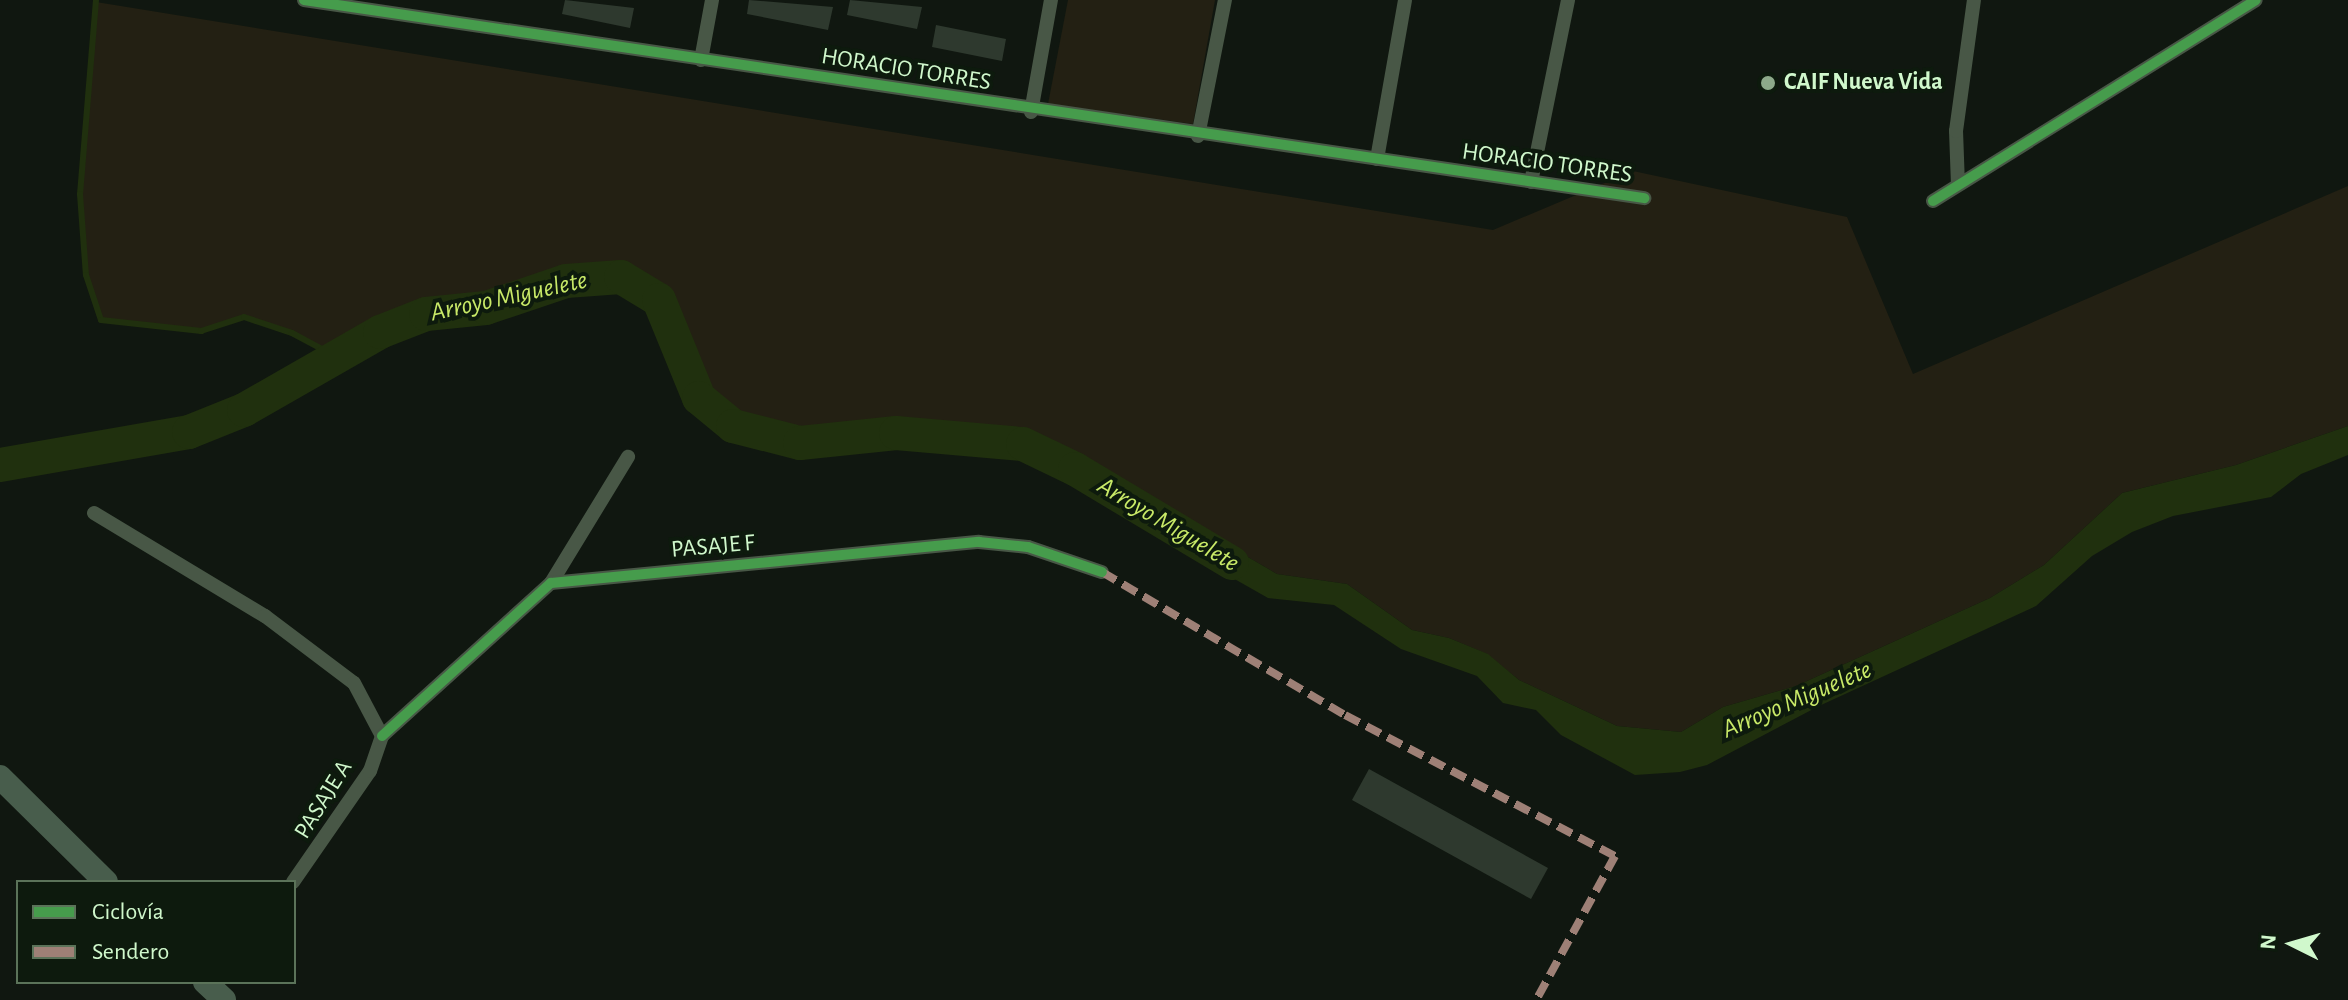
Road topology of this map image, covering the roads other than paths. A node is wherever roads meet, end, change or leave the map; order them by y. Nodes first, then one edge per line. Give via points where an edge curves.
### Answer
1 (305, 0) edge
2 (712, 0) edge
3 (1051, 0) edge
4 (1225, 0) edge
5 (1405, 0) edge
6 (1568, 0) edge
7 (1974, 0) edge
8 (2256, 0) edge
9 (701, 60) junction
10 (1031, 112) junction
11 (1198, 136) junction
12 (1377, 159) junction
13 (1531, 182) junction
14 (1958, 185) junction
15 (1644, 198) dead end
16 (1933, 201) dead end
17 (628, 457) dead end
18 (94, 513) dead end
19 (1102, 572) dead end
20 (551, 583) junction
21 (382, 736) junction
22 (0, 777) edge
23 (104, 880) edge
24 (294, 880) edge
25 (207, 984) edge
26 (224, 1000) edge

1 - 9 street, HORACIO TORRES
2 - 9 street
3 - 10 street
4 - 11 street
5 - 12 street
6 - 13 street
7 - 14 street via 1956,131
8 - 14 street
9 - 10 street, HORACIO TORRES via 915,89
10 - 11 street, HORACIO TORRES
11 - 12 street, HORACIO TORRES
12 - 13 street, HORACIO TORRES
13 - 15 street, HORACIO TORRES
14 - 16 street
17 - 20 street
18 - 21 street via 265,616 354,683
19 - 20 street, PASAJE F via 1028,547 979,542
20 - 21 street
21 - 24 street, PASAJE A via 370,771
22 - 23 main road
25 - 26 main road

